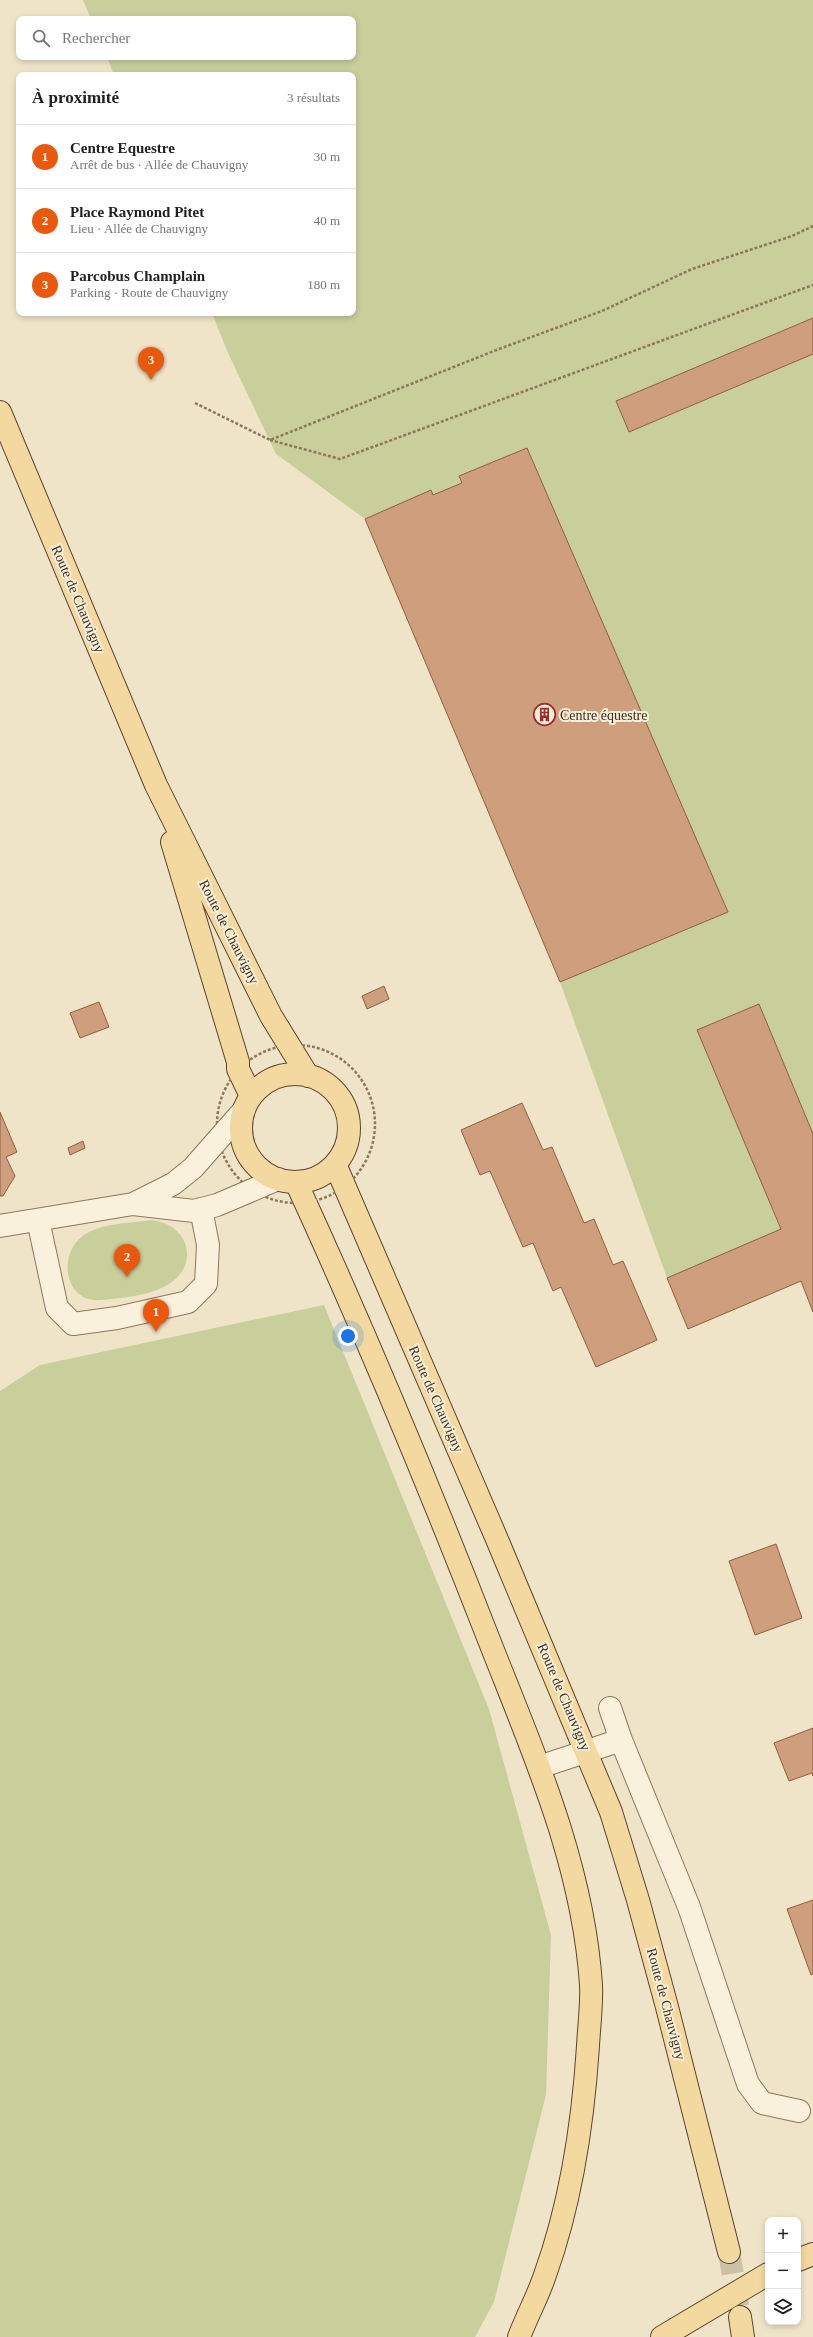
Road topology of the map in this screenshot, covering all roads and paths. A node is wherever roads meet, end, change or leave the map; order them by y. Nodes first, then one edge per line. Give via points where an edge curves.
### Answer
1 (813, 226) edge
2 (813, 285) edge
3 (195, 403) dead end
4 (0, 412) edge
5 (270, 440) junction
6 (156, 785) junction
7 (289, 1044) junction
8 (238, 1069) junction
9 (308, 1076) junction
10 (248, 1103) junction
11 (218, 1138) junction
12 (335, 1164) junction
13 (287, 1181) junction
14 (344, 1187) junction
15 (252, 1191) junction
16 (305, 1203) junction
17 (133, 1204) junction
18 (201, 1209) junction
19 (38, 1220) junction
20 (0, 1226) edge
21 (610, 1708) dead end
22 (621, 1740) junction
23 (587, 1751) junction
24 (539, 1767) junction
25 (799, 2111) dead end
26 (729, 2252) tunnel mouth
27 (813, 2254) edge
28 (801, 2259) edge
29 (765, 2276) edge
30 (519, 2337) edge
31 (662, 2337) edge

1 - 5 path via 792,236 692,269 602,311
2 - 5 path via 340,459
3 - 5 path
4 - 6 main road, Route de Chauvigny
6 - 7 main road, Route de Chauvigny via 271,1016
6 - 8 main road, Route de Chauvigny
7 - 8 path via 270,1048
7 - 9 main road, Route de Chauvigny
7 - 14 path via 311,1046 333,1054 351,1067 364,1084 372,1102 375,1126 371,1149 361,1170
8 - 10 main road, Route de Chauvigny
8 - 11 path via 219,1101 216,1120
9 - 10 main road via 292,1074 276,1077 262,1085
9 - 12 main road via 323,1082 333,1090 346,1110 349,1122 346,1145
10 - 11 street
10 - 13 main road via 241,1131 247,1152 260,1169
11 - 15 path via 228,1165
11 - 17 street via 193,1168 173,1184
12 - 13 main road via 318,1177
12 - 14 main road, Route de Chauvigny
13 - 15 street
13 - 16 main road
14 - 16 path via 326,1198
14 - 23 main road, Route de Chauvigny
15 - 16 path via 287,1203
15 - 18 street
16 - 24 main road via 334,1265 465,1578
17 - 18 street via 194,1211
17 - 19 street
18 - 19 street via 208,1245 206,1284 188,1302 117,1318 72,1324 57,1308
19 - 20 street
21 - 22 street
22 - 23 street
22 - 25 street via 690,1907 748,2084 762,2103
23 - 24 street
23 - 26 main road, Route de Chauvigny via 611,1812 638,1900 668,2007
24 - 30 main road via 565,1843 584,1919 592,1988 586,2072 566,2202 545,2275
27 - 28 main road
29 - 31 main road

